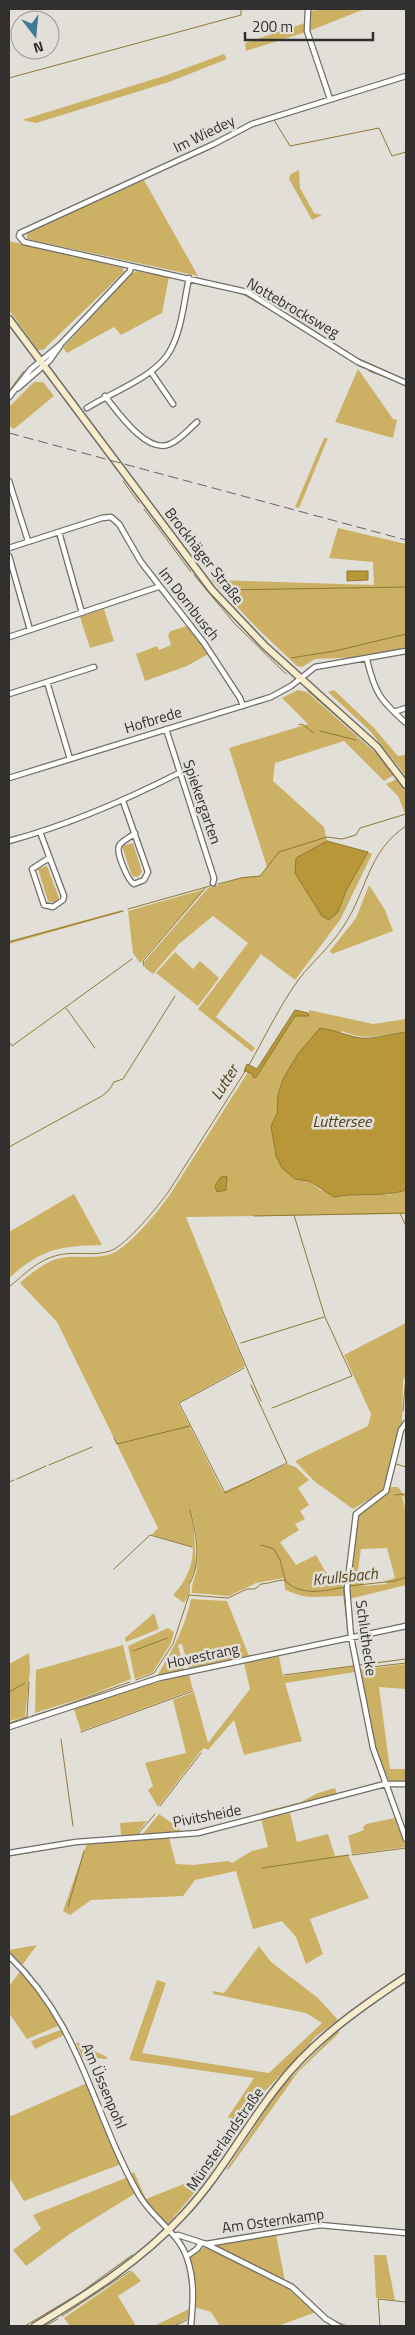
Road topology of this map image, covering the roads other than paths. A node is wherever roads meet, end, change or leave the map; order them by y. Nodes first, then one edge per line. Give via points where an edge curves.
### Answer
1 (308, 9) edge
2 (406, 76) edge
3 (330, 99) junction
4 (20, 233) joint
5 (131, 266) junction
6 (189, 278) junction
7 (9, 319) edge
8 (42, 363) junction
9 (151, 372) junction
10 (406, 383) edge
11 (105, 396) junction
12 (9, 397) edge
13 (173, 404) dead end
14 (87, 408) dead end
15 (197, 422) dead end
16 (9, 481) edge
17 (59, 532) junction
18 (28, 541) junction
19 (9, 548) edge
20 (9, 556) edge
21 (158, 587) junction
22 (82, 613) junction
23 (30, 630) junction
24 (9, 637) edge
25 (406, 651) edge
26 (367, 660) junction
27 (94, 667) dead end
28 (300, 678) junction
29 (47, 682) junction
30 (9, 694) edge
31 (243, 706) junction
32 (406, 708) edge
33 (394, 712) junction
34 (406, 723) edge
35 (166, 729) junction
36 (70, 759) junction
37 (179, 773) junction
38 (9, 778) edge
39 (406, 785) edge
40 (123, 801) junction
41 (40, 832) junction
42 (135, 833) junction
43 (9, 841) edge
44 (49, 858) junction
45 (213, 882) dead end
46 (406, 1422) edge
47 (406, 1626) edge
48 (351, 1637) junction
49 (9, 1727) edge
50 (385, 1784) junction
51 (406, 1784) edge
52 (406, 1839) edge
53 (9, 1853) edge
54 (9, 1956) edge
55 (406, 1977) edge
56 (168, 2231) junction
57 (406, 2233) edge
58 (174, 2236) junction
59 (203, 2243) junction
60 (187, 2256) junction
61 (35, 2326) edge
62 (191, 2326) edge
63 (338, 2326) edge

1 - 3 street via 307,31
2 - 3 street, Im Wiedey
3 - 4 street, Im Wiedey via 252,124
4 - 5 street, Nottebrocksweg via 20,240 24,242
5 - 6 street, Nottebrocksweg
5 - 8 street via 130,271
6 - 9 street via 176,338 164,359
6 - 10 street, Nottebrocksweg via 247,292 358,362
7 - 8 main road, Brockhäger Straße
8 - 12 street
8 - 28 main road, Brockhäger Straße via 212,590 250,632
9 - 11 street
9 - 13 street
11 - 14 street
11 - 15 street via 132,430 160,445 172,443
16 - 18 street
17 - 18 street
17 - 21 street, Im Dornbusch via 102,518 113,518
17 - 22 street
18 - 19 street
20 - 23 street
21 - 22 street
21 - 31 street, Im Dornbusch via 204,643
22 - 23 street
23 - 24 street
25 - 26 street, Hofbrede
26 - 28 street, Hofbrede via 324,664
26 - 33 street via 376,690
27 - 29 street
28 - 31 street, Hofbrede via 282,693
28 - 39 main road, Brockhäger Straße via 377,747
29 - 30 street
29 - 36 street
31 - 35 street, Hofbrede
32 - 33 street
33 - 34 street
35 - 36 street, Hofbrede
35 - 37 street, Spiekergarten
36 - 38 street, Hofbrede
37 - 40 street
37 - 45 street, Spiekergarten via 212,869
40 - 41 street
40 - 42 street
41 - 43 street
41 - 44 street
42 - 42 street via 120,844 118,850 128,880 134,884 144,880 148,872
44 - 44 street via 32,869 44,904 53,907 64,896
46 - 48 street, Schluthecke via 401,1430 386,1491 356,1514 347,1586
47 - 48 street, Hovestrang
48 - 49 street, Hovestrang via 159,1678
48 - 50 street, Schluthecke via 373,1748
50 - 51 street, Pivitsheide
50 - 52 street, Schluthecke
50 - 53 street, Pivitsheide via 198,1833 76,1842
54 - 56 street, Am Üssenpohl via 37,1986 64,2026 139,2194
55 - 56 main road, Münsterlandstraße via 343,2022 295,2065 216,2176
56 - 58 street, Am Üssenpohl
56 - 61 main road, Münsterlandstraße via 110,2279
57 - 59 street, Am Osternkamp via 320,2225
58 - 59 street, Am Osternkamp
58 - 60 street
59 - 60 street
59 - 63 street via 292,2287 326,2320
60 - 62 street via 194,2290

